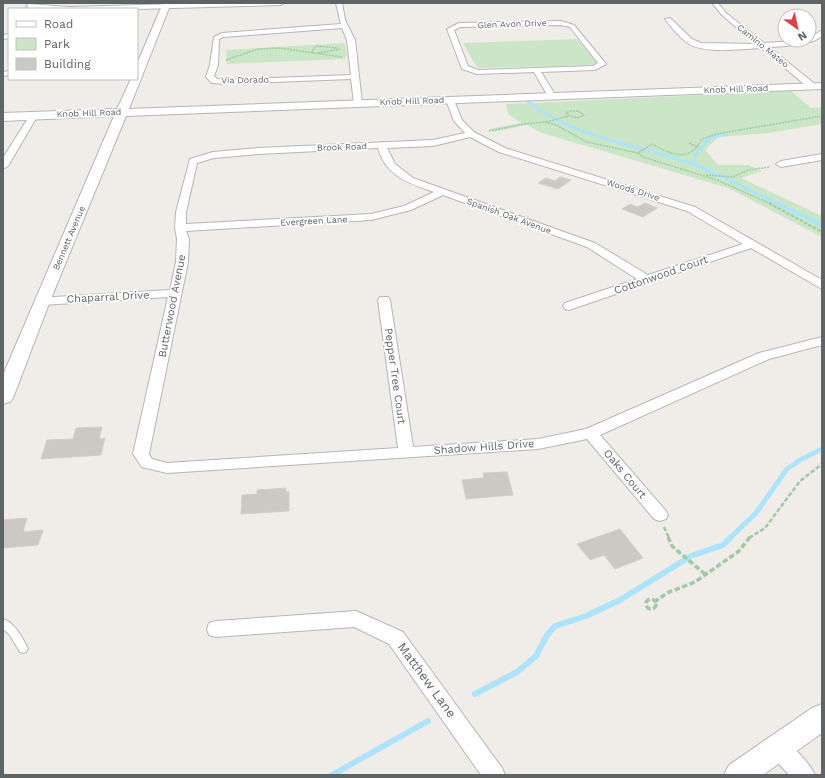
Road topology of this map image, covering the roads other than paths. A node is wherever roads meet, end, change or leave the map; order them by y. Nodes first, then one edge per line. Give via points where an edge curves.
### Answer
1 (281, 3) edge
2 (339, 3) edge
3 (716, 3) edge
4 (166, 5) edge
5 (30, 6) dead end
6 (102, 7) edge
7 (668, 19) dead end
8 (345, 26) junction
9 (777, 44) edge
10 (761, 45) junction
11 (536, 70) junction
12 (138, 74) edge
13 (355, 77) junction
14 (136, 80) edge
15 (818, 86) edge
16 (552, 96) junction
17 (450, 100) junction
18 (358, 103) junction
19 (122, 112) junction
20 (34, 115) junction
21 (3, 117) edge
22 (471, 134) junction
23 (382, 146) junction
24 (212, 155) joint
25 (822, 157) edge
26 (781, 164) road end
27 (3, 166) edge
28 (442, 192) junction
29 (180, 228) junction
30 (752, 244) junction
31 (647, 280) junction
32 (822, 285) edge
33 (175, 293) junction
34 (384, 300) dead end
35 (42, 301) junction
36 (569, 306) dead end
37 (822, 341) edge
38 (3, 398) edge
39 (590, 433) junction
40 (144, 447) joint
41 (406, 452) junction
42 (660, 515) road end
43 (3, 623) edge
44 (216, 629) dead end
45 (23, 649) dead end
46 (822, 717) edge
47 (778, 748) junction
48 (494, 775) edge
49 (739, 775) edge
50 (804, 775) edge

1 - 4 street
2 - 8 street
3 - 10 street, Camino Mateo via 724,14
4 - 6 street
4 - 12 street
5 - 6 street
7 - 10 street via 693,43 699,45
8 - 13 street via 351,40
8 - 13 street, Via Dorado via 222,35 216,38 210,77 215,81 225,82
9 - 10 street
10 - 15 street, Camino Mateo
11 - 11 street, Glen Avon Drive via 595,68 602,64 572,26 561,23 459,25 450,28 465,67 471,70
11 - 16 street
13 - 18 street
14 - 19 street, Bennett Avenue
15 - 16 street, Knob Hill Road
16 - 17 street, Knob Hill Road
17 - 18 street, Knob Hill Road
17 - 22 street, Woods Drive via 458,121
18 - 19 street, Knob Hill Road
19 - 20 street, Knob Hill Road
19 - 35 street, Bennett Avenue
20 - 21 street, Knob Hill Road
20 - 27 street
22 - 23 street, Brook Road via 433,143
22 - 30 street, Woods Drive via 502,150 691,209
23 - 24 street, Brook Road
23 - 28 street, Spanish Oak Avenue via 387,162 394,169 410,180
24 - 29 street, Butterwood Avenue via 193,161 181,212
25 - 26 street
28 - 29 street, Evergreen Lane via 423,203 392,214 371,217
28 - 31 street, Spanish Oak Avenue via 591,245
29 - 33 street, Butterwood Avenue via 183,240 182,262
30 - 31 street, Cottonwood Court
30 - 32 street, Woods Drive
31 - 36 street, Cottonwood Court
33 - 35 street, Chaparral Drive
33 - 40 street, Butterwood Avenue
34 - 41 street, Pepper Tree Court
35 - 38 street, Bennett Avenue
37 - 39 street, Shadow Hills Drive via 764,356
39 - 41 street, Shadow Hills Drive via 538,444
39 - 42 street, Oaks Court
40 - 41 street, Shadow Hills Drive via 141,454 147,463 167,468
43 - 45 lane via 12,631
44 - 48 street, Matthew Lane via 356,619 396,638
46 - 47 street
47 - 49 street
47 - 50 street

